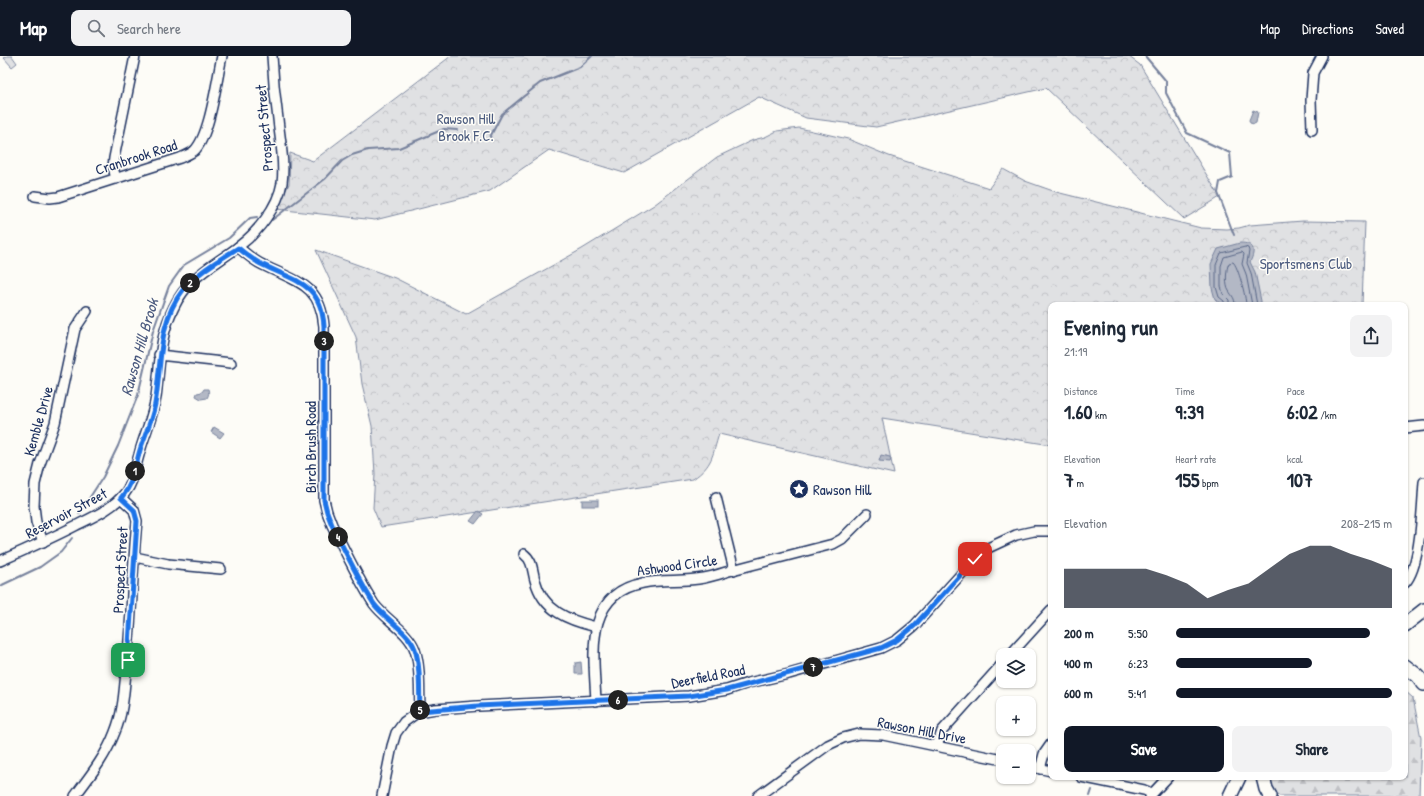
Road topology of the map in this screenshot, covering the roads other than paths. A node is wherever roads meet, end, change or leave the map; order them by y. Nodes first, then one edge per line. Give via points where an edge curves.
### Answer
1 (135, 56) edge
2 (222, 56) edge
3 (272, 56) edge
4 (1322, 56) edge
5 (1312, 130) dead end
6 (116, 179) junction
7 (35, 196) dead end
8 (238, 248) junction
9 (86, 311) dead end
10 (160, 355) junction
11 (232, 363) dead end
12 (1424, 426) edge
13 (1408, 428) edge
14 (1424, 482) edge
15 (716, 497) dead end
16 (121, 498) junction
17 (867, 514) dead end
18 (1048, 532) edge
19 (43, 542) junction
20 (524, 554) dead end
21 (134, 557) junction
22 (0, 561) edge
23 (221, 569) dead end
24 (734, 570) junction
25 (1408, 578) edge
26 (1424, 610) edge
27 (1048, 613) edge
28 (1408, 623) edge
29 (596, 627) junction
30 (1016, 648) edge
31 (1408, 668) edge
32 (996, 671) edge
33 (1424, 684) edge
34 (596, 701) junction
35 (420, 711) junction
36 (938, 746) junction
37 (1048, 748) edge
38 (996, 758) edge
39 (1036, 768) edge
40 (1040, 769) junction
41 (1048, 770) edge
42 (1096, 780) edge
43 (1165, 780) edge
44 (1238, 780) edge
45 (1264, 780) edge
46 (1151, 795) edge
47 (75, 796) edge
48 (382, 796) edge
49 (758, 796) edge
50 (1230, 796) edge
51 (1270, 796) edge

1 - 6 street via 114,158
2 - 6 street, Cranbrook Road via 208,124 197,147 190,154 180,158
3 - 8 street, Prospect Street via 283,168 282,184 278,197 259,227
4 - 5 street via 1313,73
6 - 7 street, Cranbrook Road via 55,197
8 - 10 street, Prospect Street via 208,267 183,291 167,321
8 - 35 street, Birch Brush Road via 264,266 294,278 307,288 320,307 324,326 324,500 332,525 375,605 406,636 415,649
9 - 19 street, Kemble Drive via 75,329 55,423 35,484 36,522
10 - 11 street
10 - 16 street, Prospect Street via 153,413 133,479
12 - 13 street
14 - 25 street via 1417,557
15 - 24 street
16 - 19 street, Reservoir Street via 104,511
16 - 21 street, Prospect Street via 134,510 136,516
17 - 24 street, Ashwood Circle via 842,539 833,544
18 - 34 street, Deerfield Road via 1034,531 1016,535 988,548 914,626 899,639 884,647 713,693 676,698
19 - 22 street, Reservoir Street
20 - 29 street via 530,561 540,593 552,608 573,621
21 - 23 street via 168,564
21 - 47 street, Prospect Street via 128,660 119,722 103,756
24 - 29 street, Ashwood Circle via 703,578 630,586 609,601
26 - 28 highway
27 - 30 street
29 - 34 street, Ashwood Circle
31 - 33 highway
32 - 36 street via 942,731
34 - 35 street, Deerfield Road
35 - 48 street, Deerfield Road via 409,717 396,733
36 - 38 street, Rawson Hill Drive
36 - 49 street, Rawson Hill Drive via 875,734 851,736 828,745
37 - 40 street
39 - 40 street
40 - 41 street
42 - 46 street via 1144,790
43 - 46 street
44 - 50 highway
45 - 51 highway

